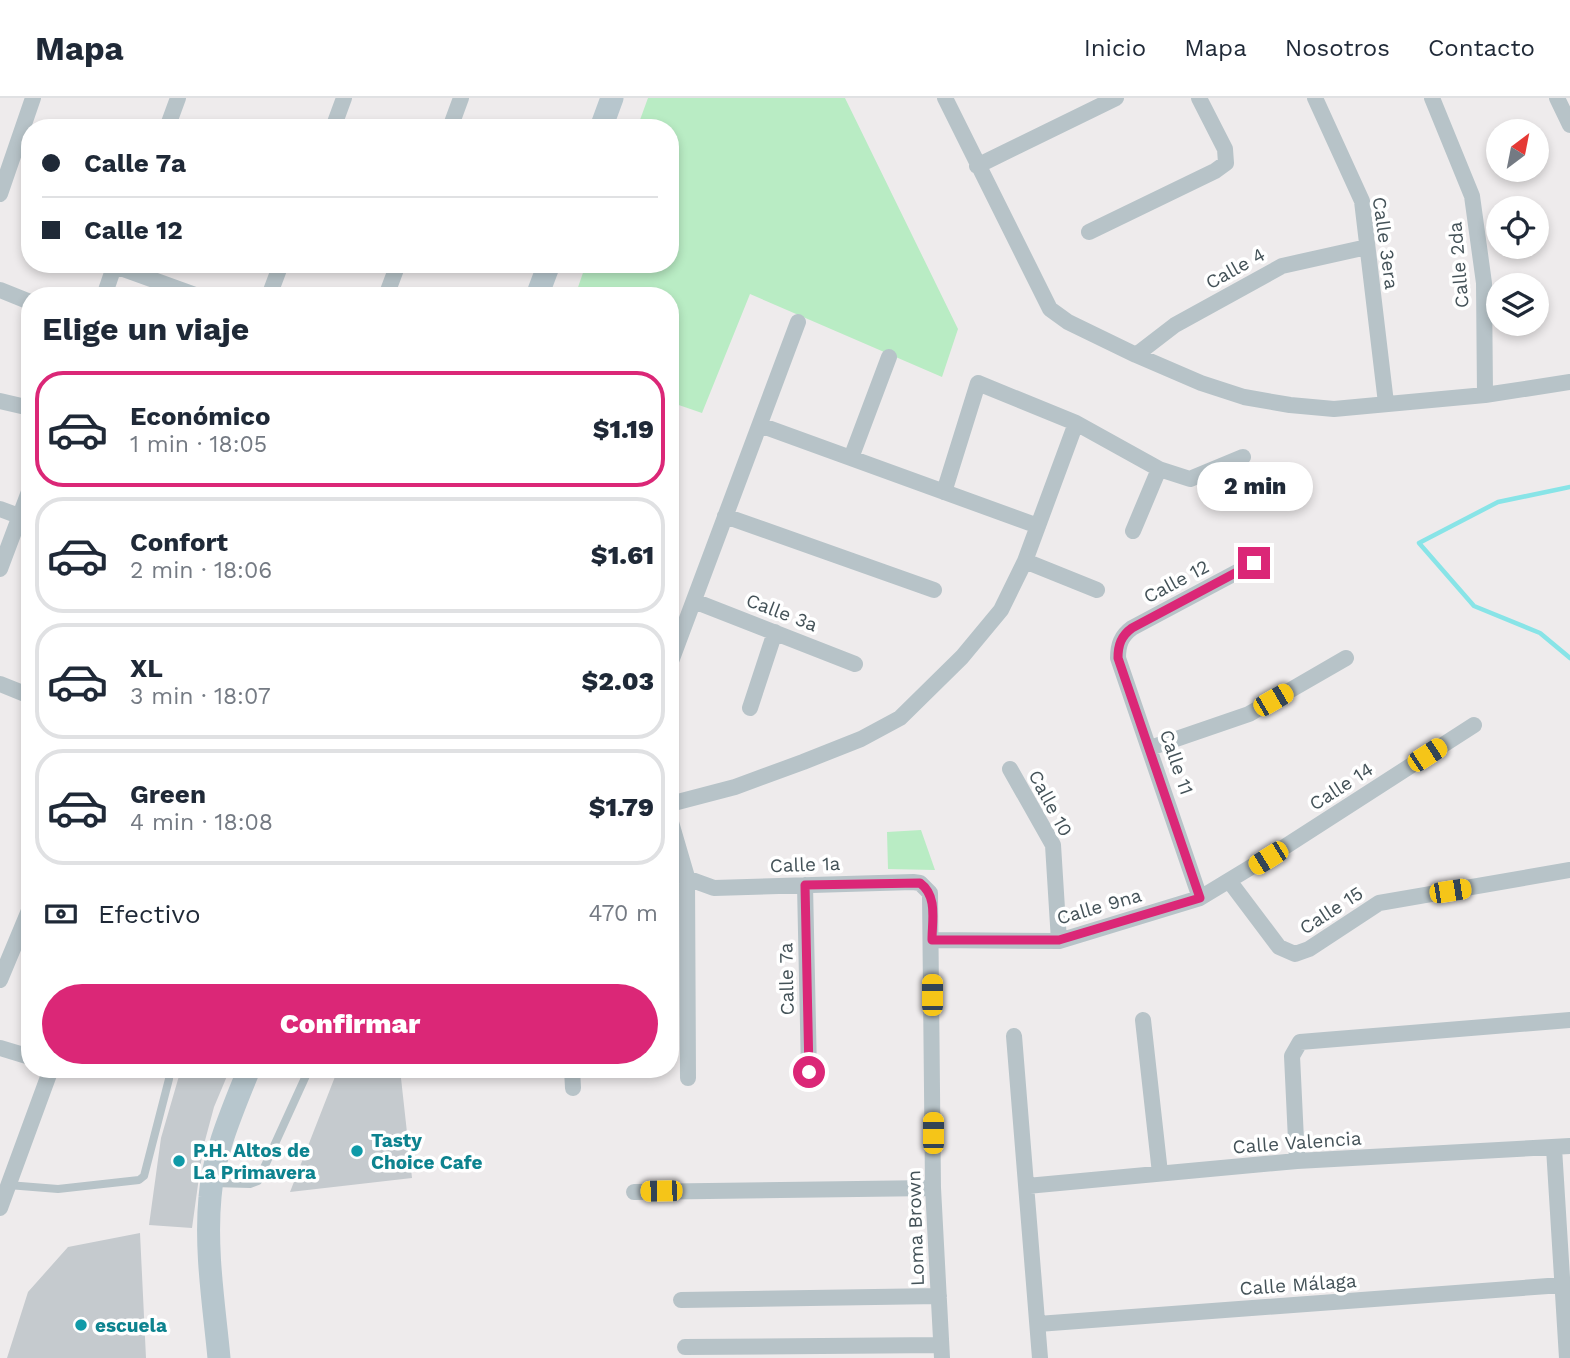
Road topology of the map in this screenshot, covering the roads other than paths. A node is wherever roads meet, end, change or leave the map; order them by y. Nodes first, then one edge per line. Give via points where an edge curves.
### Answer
1 (33, 98) edge
2 (178, 98) edge
3 (344, 98) edge
4 (461, 98) edge
5 (612, 98) edge
6 (945, 98) edge
7 (1116, 98) edge
8 (1199, 98) edge
9 (1315, 98) edge
10 (1432, 98) edge
11 (1557, 98) edge
12 (26, 119) edge
13 (170, 119) edge
14 (336, 119) edge
15 (453, 119) edge
16 (604, 119) edge
17 (1570, 125) edge
18 (21, 133) edge
19 (977, 166) junction
20 (0, 194) edge
21 (1089, 232) dead end
22 (1367, 247) junction
23 (136, 273) edge
24 (174, 287) edge
25 (0, 290) edge
26 (21, 298) edge
27 (798, 322) dead end
28 (1136, 355) junction
29 (889, 356) dead end
30 (1570, 382) edge
31 (1485, 395) junction
32 (0, 401) edge
33 (1385, 403) junction
34 (21, 406) edge
35 (1076, 423) junction
36 (760, 425) junction
37 (1243, 457) dead end
38 (851, 458) junction
39 (1159, 469) junction
40 (944, 492) junction
41 (0, 509) edge
42 (21, 511) edge
43 (19, 516) junction
44 (725, 516) junction
45 (1038, 526) junction
46 (1133, 531) dead end
47 (1025, 561) junction
48 (1254, 563) dead end
49 (0, 569) edge
50 (934, 590) dead end
51 (1097, 590) dead end
52 (694, 601) junction
53 (775, 632) junction
54 (1121, 639) joint
55 (679, 640) edge
56 (1346, 658) dead end
57 (855, 664) dead end
58 (0, 684) edge
59 (21, 692) edge
60 (750, 708) dead end
61 (1474, 725) dead end
62 (1150, 748) junction
63 (1010, 769) dead end
64 (679, 802) edge
65 (679, 850) edge
66 (1570, 870) edge
67 (679, 875) edge
68 (687, 877) junction
69 (1230, 882) junction
70 (805, 885) junction
71 (926, 887) joint
72 (1200, 898) junction
73 (21, 930) edge
74 (932, 940) junction
75 (1059, 940) junction
76 (0, 980) edge
77 (1143, 1020) dead end
78 (1570, 1020) edge
79 (1014, 1036) dead end
80 (0, 1048) edge
81 (21, 1054) edge
82 (809, 1072) dead end
83 (48, 1078) edge
84 (169, 1078) edge
85 (246, 1078) edge
86 (305, 1078) edge
87 (572, 1078) edge
88 (688, 1078) dead end
89 (573, 1088) dead end
90 (1562, 1147) edge
91 (1297, 1161) junction
92 (1160, 1173) junction
93 (213, 1183) junction
94 (8, 1185) junction
95 (1027, 1186) junction
96 (933, 1188) junction
97 (634, 1192) dead end
98 (0, 1208) edge
99 (1562, 1285) junction
100 (939, 1296) junction
101 (681, 1300) dead end
102 (1038, 1324) junction
103 (685, 1347) dead end
104 (942, 1352) edge
105 (219, 1358) edge
106 (1040, 1358) edge
107 (1567, 1358) edge

1 - 12 street
2 - 13 street
3 - 14 street
4 - 15 street
5 - 16 street
6 - 19 street
7 - 19 street
8 - 21 street via 1224,149 1226,163
9 - 22 street, Calle 3era via 1362,201
10 - 31 street, Calle 2da via 1472,196 1484,284
11 - 17 street
18 - 20 street
19 - 28 street via 1049,309
22 - 28 street, Calle 4 via 1282,266 1175,325
22 - 33 street, Calle 3era
23 - 24 street
25 - 26 street
27 - 36 street
28 - 33 street via 1244,397 1334,409
29 - 38 street
30 - 31 street
31 - 33 street
32 - 34 street
35 - 39 street
35 - 40 street via 978,383
35 - 45 street
36 - 38 street
36 - 44 street
37 - 39 street via 1190,480
38 - 40 street
39 - 46 street
40 - 45 street
41 - 43 street
42 - 43 street
43 - 49 street
44 - 50 street
44 - 52 street
45 - 47 street
47 - 51 street
47 - 64 street via 1002,610 900,718 803,762
48 - 54 street, Calle 12 via 1132,628
52 - 53 street, Calle 3a
52 - 55 street
53 - 57 street, Calle 3a
53 - 60 street
54 - 62 street, Calle 11 via 1118,658
56 - 62 street via 1249,714
58 - 59 street
61 - 69 street, Calle 14
62 - 72 street, Calle 11
63 - 75 street, Calle 10 via 1053,845
65 - 68 street
66 - 69 street, Calle 15 via 1379,903 1296,954 1279,947
67 - 68 street, Calle 1a
68 - 70 street, Calle 1a via 714,888
68 - 88 street
69 - 72 street, Calle 9na
70 - 71 street, Calle 1a via 914,882
70 - 82 street, Calle 7a
71 - 74 street, Loma Brown via 932,900
72 - 75 street, Calle 9na
73 - 76 street
74 - 75 street, Calle 9na
74 - 96 street, Loma Brown
77 - 92 street
78 - 91 street via 1300,1042 1292,1056
79 - 95 street
80 - 81 street
83 - 94 street
84 - 94 lane via 144,1176 139,1180 58,1189
85 - 93 street
86 - 93 lane via 258,1181
87 - 89 street
90 - 91 street, Calle Valencia
90 - 99 street
91 - 92 street, Calle Valencia
92 - 95 street, Calle Valencia
93 - 105 street via 209,1242
94 - 98 street
95 - 102 street
96 - 97 street
96 - 100 street, Loma Brown
99 - 102 street, Calle Málaga
99 - 107 street
100 - 101 street
100 - 104 street, Loma Brown
102 - 106 street
103 - 104 street

